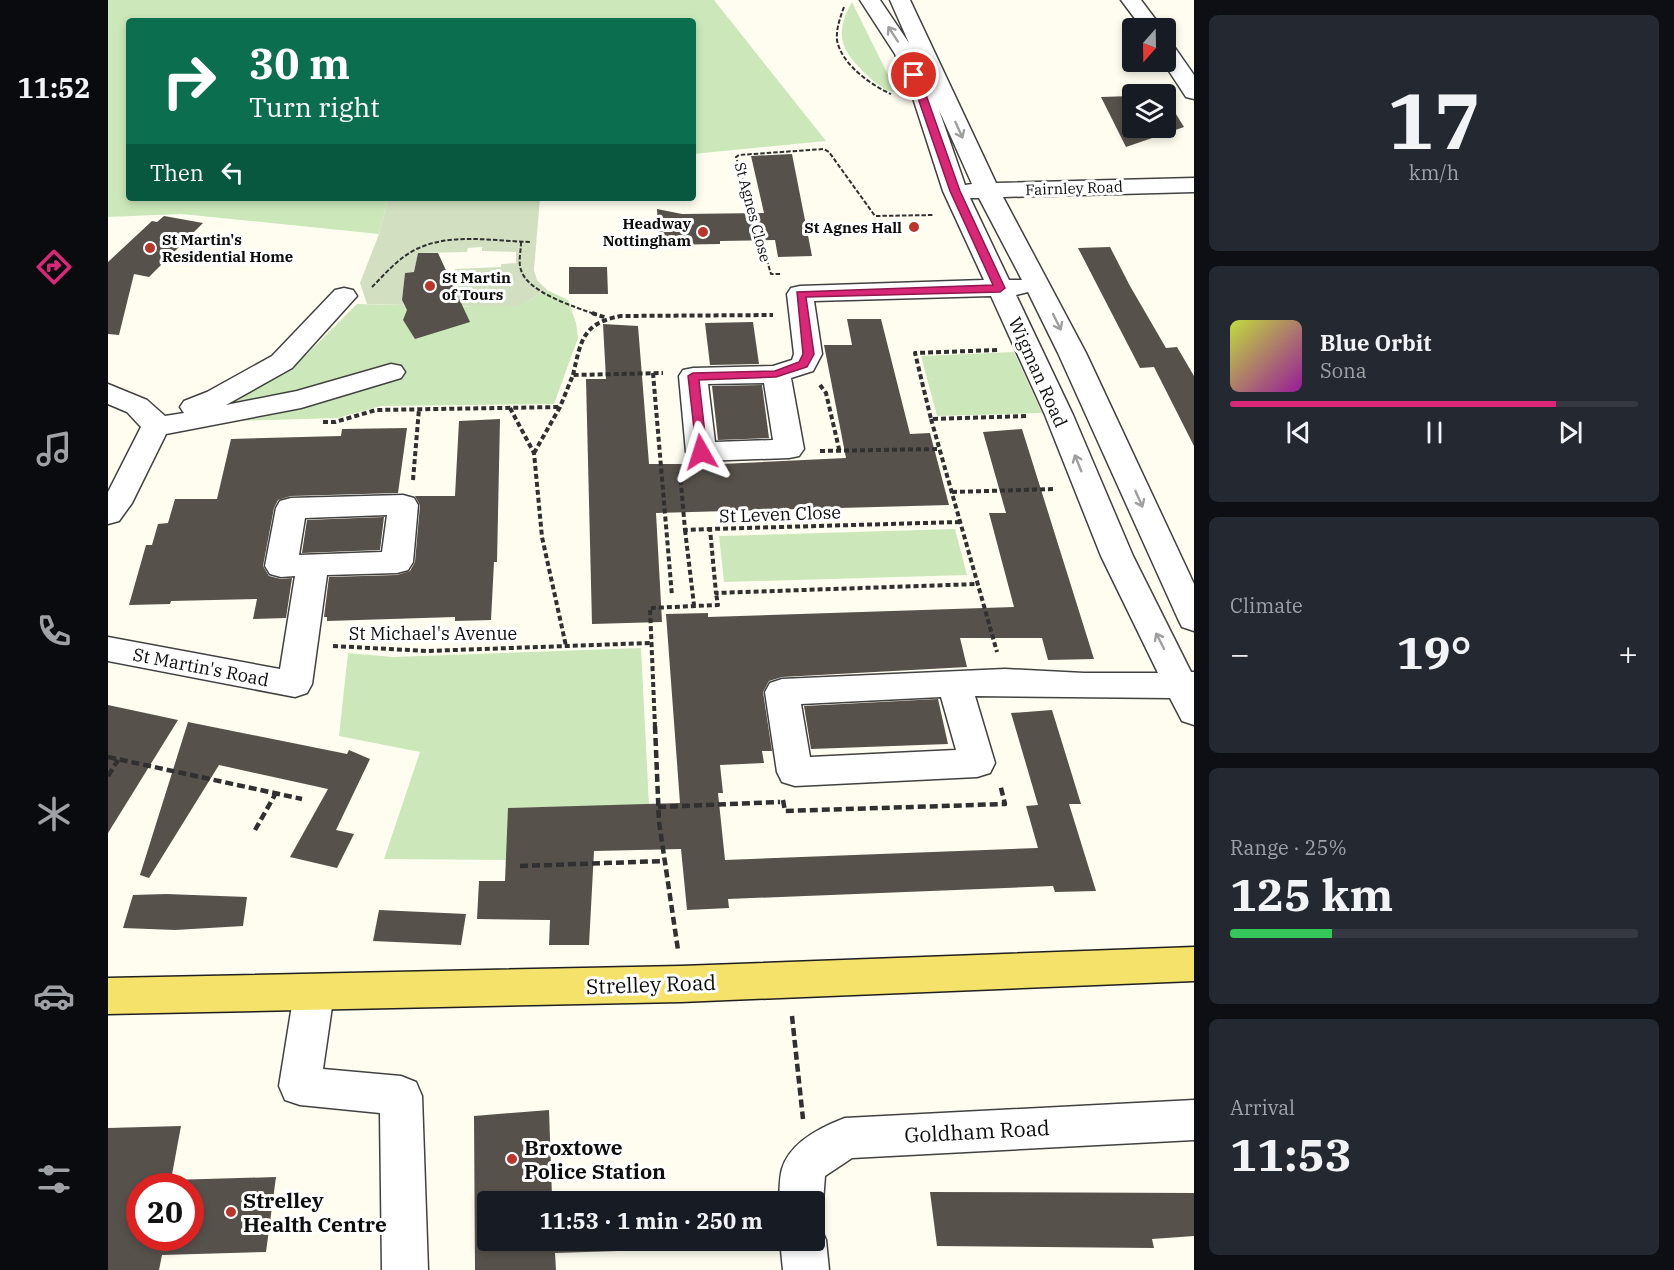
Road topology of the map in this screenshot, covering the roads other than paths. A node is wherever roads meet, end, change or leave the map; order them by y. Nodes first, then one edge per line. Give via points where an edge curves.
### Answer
1 (870, 0) edge
2 (900, 0) edge
3 (1131, 0) edge
4 (1144, 18) edge
5 (1176, 64) edge
6 (1194, 92) edge
7 (1194, 185) edge
8 (987, 190) junction
9 (960, 203) junction
10 (1038, 285) junction
11 (1000, 288) junction
12 (344, 296) road end
13 (391, 372) dead end
14 (776, 374) junction
15 (108, 393) edge
16 (154, 424) junction
17 (108, 514) edge
18 (313, 565) junction
19 (1194, 619) edge
20 (108, 649) edge
21 (955, 685) junction
22 (1190, 694) edge
23 (1194, 964) edge
24 (314, 993) junction
25 (108, 996) edge
26 (1194, 1120) edge
27 (804, 1182) edge
28 (803, 1251) edge
29 (405, 1270) edge
30 (806, 1270) edge

9 -> 1 street, Wigman Road via 906,54
2 -> 8 street, Wigman Road
3 - 4 street
5 - 6 street
7 - 8 street, Fairnley Road
8 - 9 street, Fairnley Road
8 - 10 street, Wigman Road
9 - 11 street, Wigman Road
10 - 11 street
10 -> 19 street, Wigman Road
11 - 14 street via 800,294 806,359
22 -> 11 street, Wigman Road via 1117,556 1059,415
12 - 16 street via 282,362 217,398
13 - 16 street via 301,399
14 - 14 street via 693,376 701,452 789,449
15 - 16 street via 136,406
16 - 17 street via 122,496
18 - 18 street via 281,566 291,508 403,505 397,562
18 - 20 street, St Martin's Road via 295,684
21 - 21 street via 977,763 795,772 782,692
21 - 22 street via 1005,682
23 - 24 main road, Strelley Road
24 - 25 main road, Strelley Road
24 - 29 street via 300,1086 401,1096
26 - 27 street, Goldham Road via 845,1138
28 - 30 street

